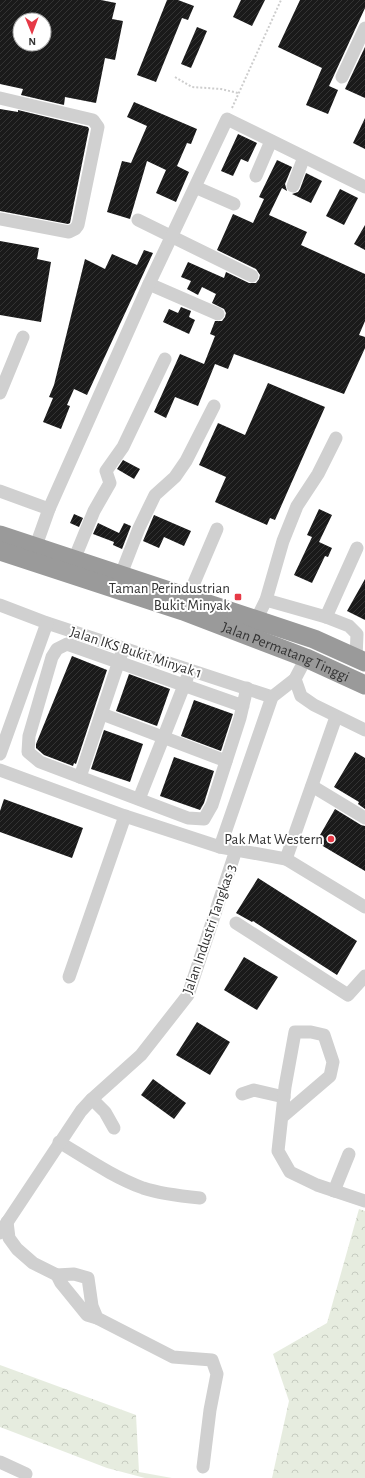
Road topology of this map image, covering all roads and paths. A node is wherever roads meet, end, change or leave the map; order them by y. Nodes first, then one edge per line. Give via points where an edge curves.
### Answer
1 (281, 0) edge
2 (365, 28) edge
3 (174, 77) dead end
4 (342, 77) dead end
5 (238, 93) junction
6 (0, 98) edge
7 (227, 119) junction
8 (271, 141) junction
9 (304, 157) junction
10 (256, 176) dead end
11 (293, 186) dead end
12 (365, 187) edge
13 (195, 188) junction
14 (234, 204) dead end
15 (0, 219) edge
16 (138, 220) dead end
17 (171, 237) junction
18 (252, 276) dead end
19 (149, 284) junction
20 (218, 314) dead end
21 (23, 337) dead end
22 (165, 359) dead end
23 (0, 393) edge
24 (214, 406) dead end
25 (336, 438) dead end
26 (0, 491) edge
27 (49, 509) junction
28 (217, 529) dead end
29 (0, 535) edge
30 (357, 548) dead end
31 (0, 551) edge
32 (33, 554) junction
33 (71, 567) junction
34 (119, 582) junction
35 (266, 600) junction
36 (185, 605) junction
37 (0, 606) edge
38 (296, 609) junction
39 (326, 617) junction
40 (256, 620) junction
41 (48, 623) junction
42 (297, 634) junction
43 (123, 648) junction
44 (306, 658) junction
45 (362, 659) edge
46 (120, 663) junction
47 (190, 669) junction
48 (295, 679) junction
49 (365, 684) edge
50 (184, 685) junction
51 (247, 688) junction
52 (272, 697) junction
53 (243, 706) junction
54 (102, 714) junction
55 (336, 717) junction
56 (365, 730) edge
57 (163, 738) junction
58 (0, 754) edge
59 (226, 761) junction
60 (0, 770) edge
61 (80, 777) junction
62 (312, 786) junction
63 (139, 799) junction
64 (125, 816) junction
65 (365, 818) edge
66 (220, 846) junction
67 (236, 850) junction
68 (286, 859) junction
69 (365, 906) edge
70 (236, 923) dead end
71 (365, 976) edge
72 (70, 977) dead end
73 (242, 1094) dead end
74 (284, 1097) junction
75 (92, 1099) junction
76 (282, 1116) junction
77 (114, 1128) dead end
78 (59, 1142) junction
79 (349, 1154) dead end
80 (334, 1191) junction
81 (200, 1198) dead end
82 (365, 1201) edge
83 (3, 1228) edge
84 (57, 1275) junction
85 (97, 1318) junction
86 (0, 1462) edge
87 (203, 1467) dead end
88 (26, 1474) dead end

1 - 5 path
2 - 4 street
3 - 5 path via 192,87
5 - 7 path
6 - 15 street via 93,120 98,127 78,225 75,229 70,232
7 - 8 street
7 - 13 street
8 - 9 street
8 - 10 street
9 - 11 street
9 - 12 street
13 - 14 street
13 - 17 street
16 - 17 street
17 - 18 street
17 - 19 street
19 - 20 street
19 - 27 street
21 - 23 street
22 - 33 street via 123,447 106,471 110,483 94,511
24 - 34 street via 186,461 175,477 155,495 139,528
25 - 35 street via 318,474 297,506 283,541
26 - 27 street
27 - 32 street
28 - 36 street
29 - 32 highway, Jalan Permatang Tinggi
30 - 39 street
31 - 32 highway, Jalan Permatang Tinggi
32 - 33 highway, Jalan Permatang Tinggi
33 - 34 highway, Jalan Permatang Tinggi
34 - 36 highway, Jalan Permatang Tinggi
35 - 38 street
35 - 40 street
36 - 40 highway, Jalan Permatang Tinggi
36 - 44 highway, Jalan Permatang Tinggi
37 - 41 street, Jalan IKS Bukit Minyak 1
38 - 39 street
38 - 42 street
39 - 45 street via 348,626 357,634
40 - 42 highway, Jalan Permatang Tinggi
41 - 43 street, Jalan IKS Bukit Minyak 1
41 - 58 street
42 - 45 highway, Jalan Permatang Tinggi
43 - 46 street
43 - 47 street, Jalan IKS Bukit Minyak 1
44 - 48 street
44 - 49 highway, Jalan Permatang Tinggi
46 - 50 street
46 - 54 street
46 - 61 street via 67,644 57,650 52,657 29,736 28,752 40,762
47 - 50 street
47 - 51 street, Jalan IKS Bukit Minyak 1
48 - 52 street
48 - 55 street via 301,696
50 - 53 street
50 - 57 street
51 - 52 street, Jalan IKS Bukit Minyak 1
51 - 53 street
52 - 66 street
53 - 59 street
54 - 57 street
54 - 61 street
55 - 56 street
55 - 62 street
57 - 59 street
57 - 63 street
59 - 63 street via 212,805 204,819 188,818
60 - 64 street
61 - 63 street
62 - 65 street
62 - 68 street
64 - 66 street
64 - 72 street
66 - 67 street
67 - 68 street
67 - 75 street, Jalan Industri Tangkas 3 via 188,995 141,1056
68 - 69 street
70 - 71 street via 348,995
73 - 74 street via 254,1090
74 - 76 street
74 - 76 street via 295,1032 324,1035 333,1062 330,1076
75 - 77 street via 105,1112
75 - 78 street, Jalan Industri Tangkas 3
76 - 80 street via 278,1151 290,1172
78 - 81 street via 120,1178 143,1188 163,1194
78 - 83 street, Jalan Industri Tangkas 3
79 - 80 street
80 - 82 street
83 - 84 street via 17,1248 33,1263
84 - 85 street via 87,1315
84 - 85 street via 74,1274 88,1278 92,1306
85 - 87 street via 173,1357 212,1360 217,1374
86 - 88 street

